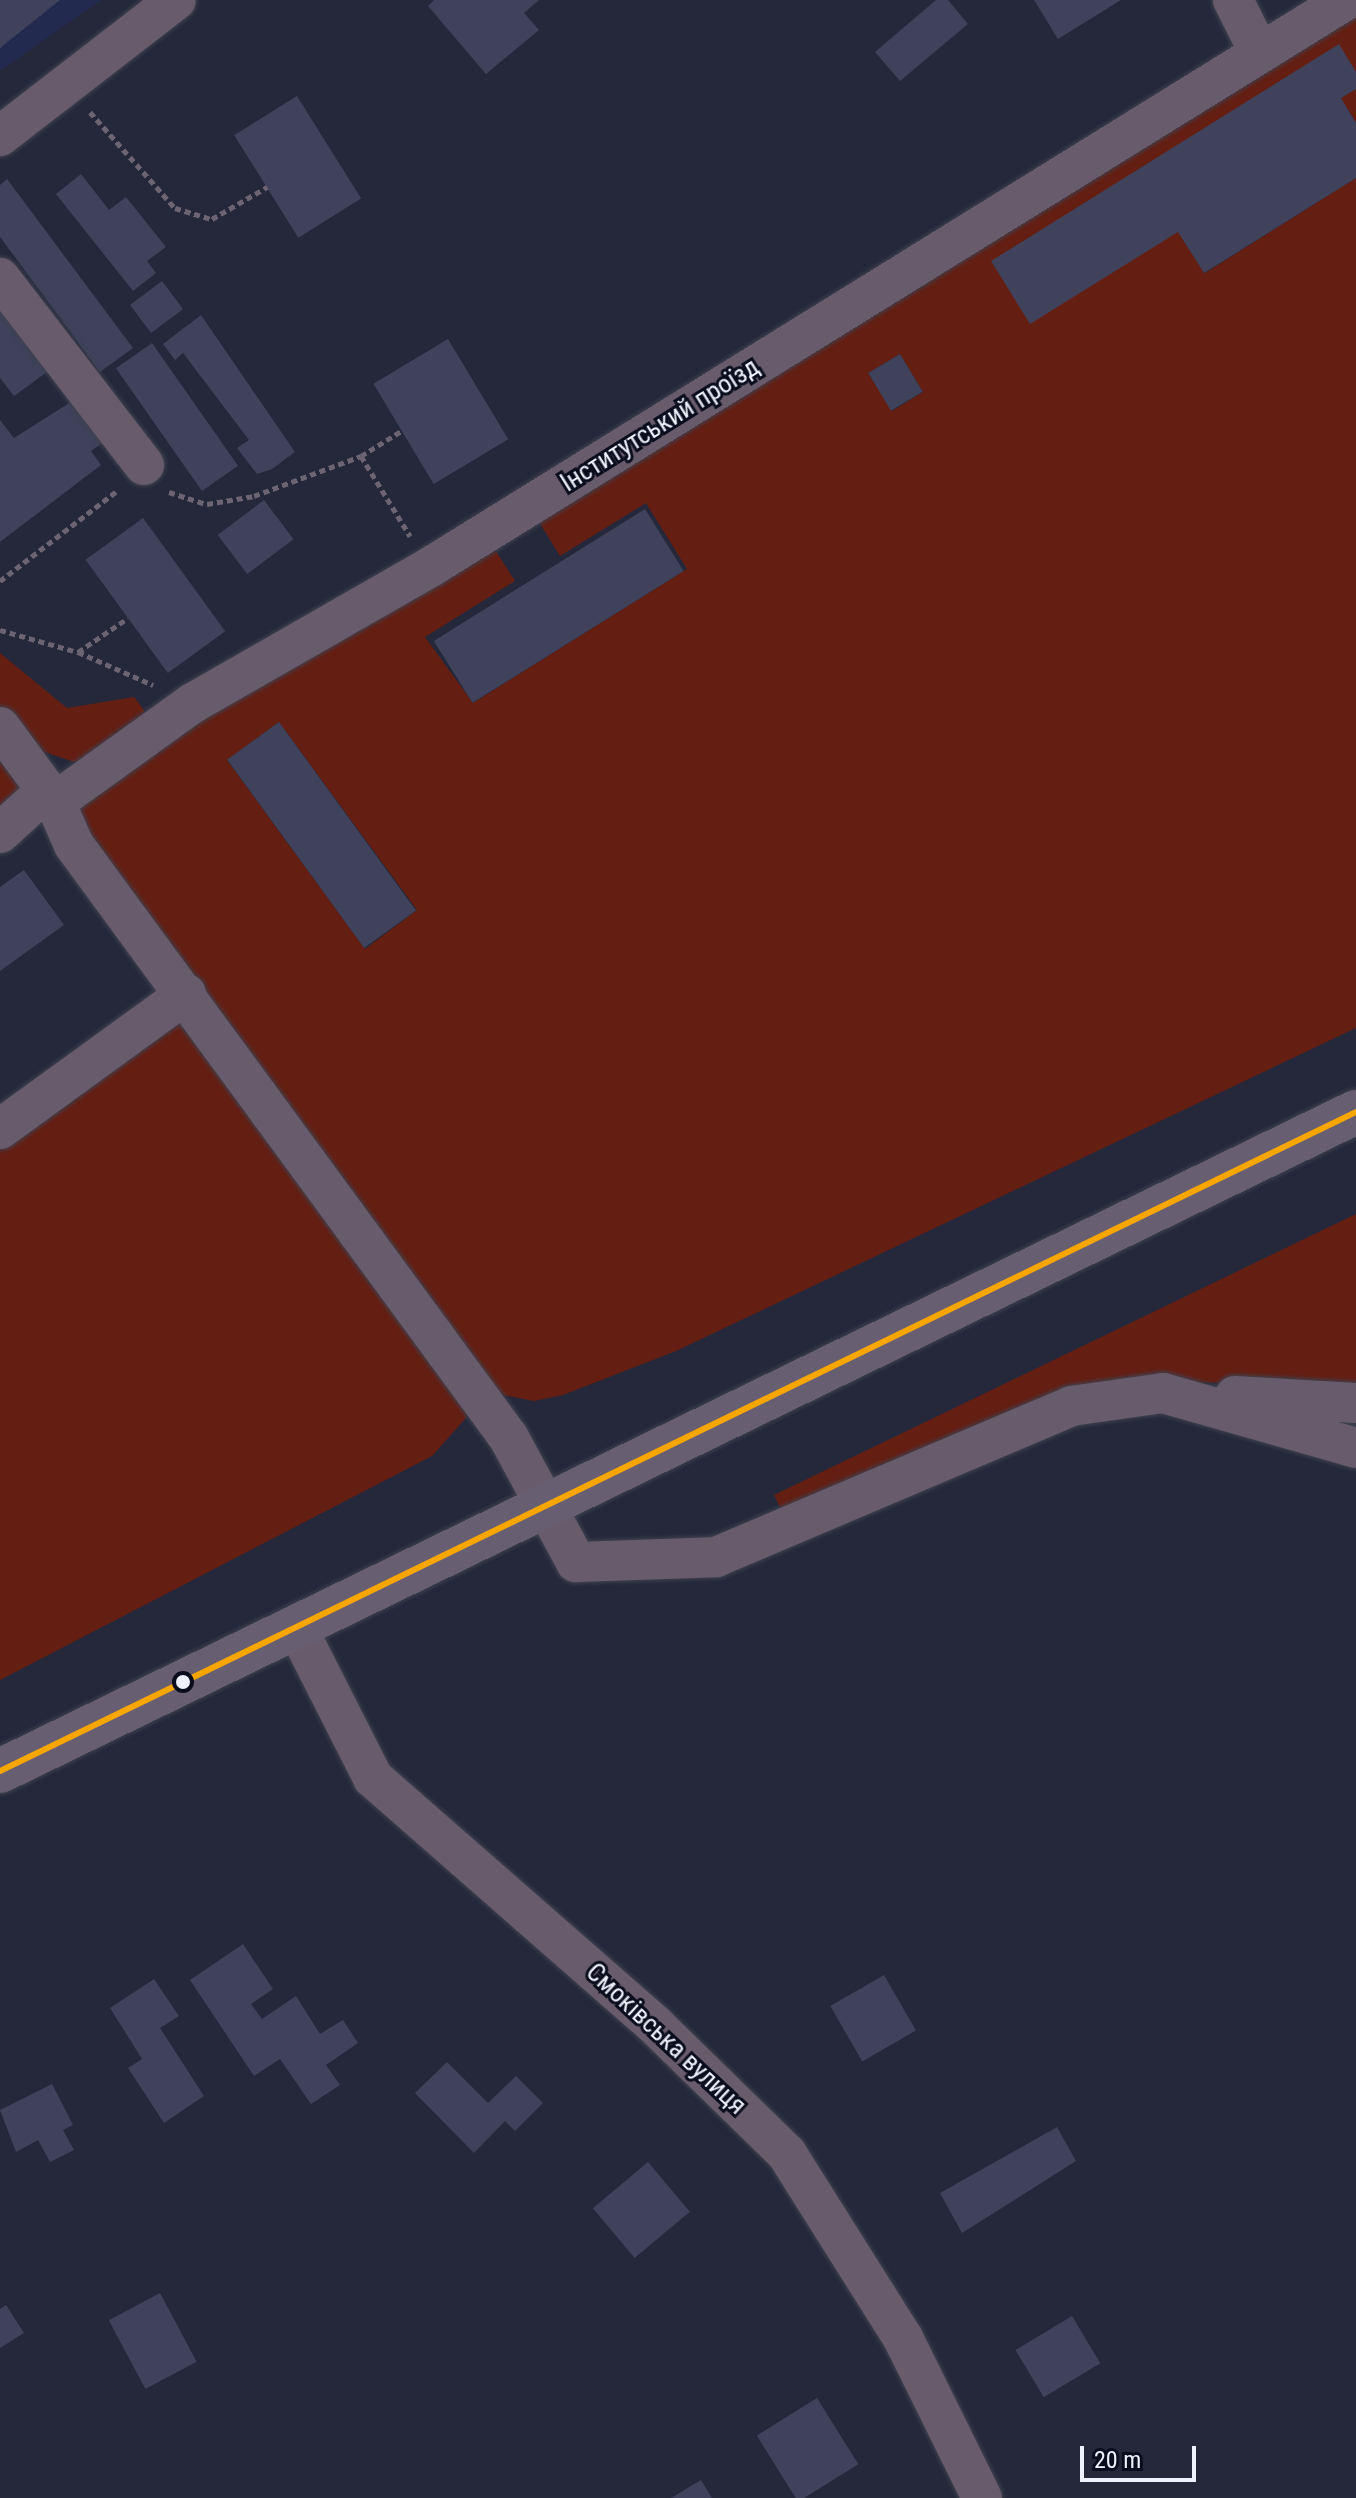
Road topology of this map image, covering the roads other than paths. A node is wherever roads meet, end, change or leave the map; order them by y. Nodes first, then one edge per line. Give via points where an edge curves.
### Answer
1 (176, 0) edge
2 (1233, 0) edge
3 (1346, 0) edge
4 (1259, 52) junction
5 (0, 136) edge
6 (0, 278) edge
7 (144, 465) road end
8 (0, 727) edge
9 (50, 797) junction
10 (0, 833) edge
11 (186, 994) junction
12 (1356, 1112) edge
13 (0, 1129) edge
14 (1163, 1393) junction
15 (1356, 1403) edge
16 (1356, 1423) edge
17 (1356, 1448) edge
18 (545, 1505) junction
19 (296, 1626) junction
20 (0, 1771) edge
21 (976, 2496) edge

1 - 5 street
2 - 4 street
3 - 4 street, Інститутський проїзд
4 - 9 street, Інститутський проїзд via 432,566 193,703
6 - 7 street
8 - 9 street
9 - 10 street, Інститутський проїзд
9 - 11 street via 74,845
11 - 13 street
11 - 18 street via 509,1438
12 - 18 main road
14 - 15 street
14 - 16 street
14 - 17 street
14 - 18 street via 1071,1406 716,1557 576,1562
18 - 19 main road
19 - 20 main road
19 - 21 street, Смоківська вулиця via 373,1778 656,2026 787,2154 903,2338

